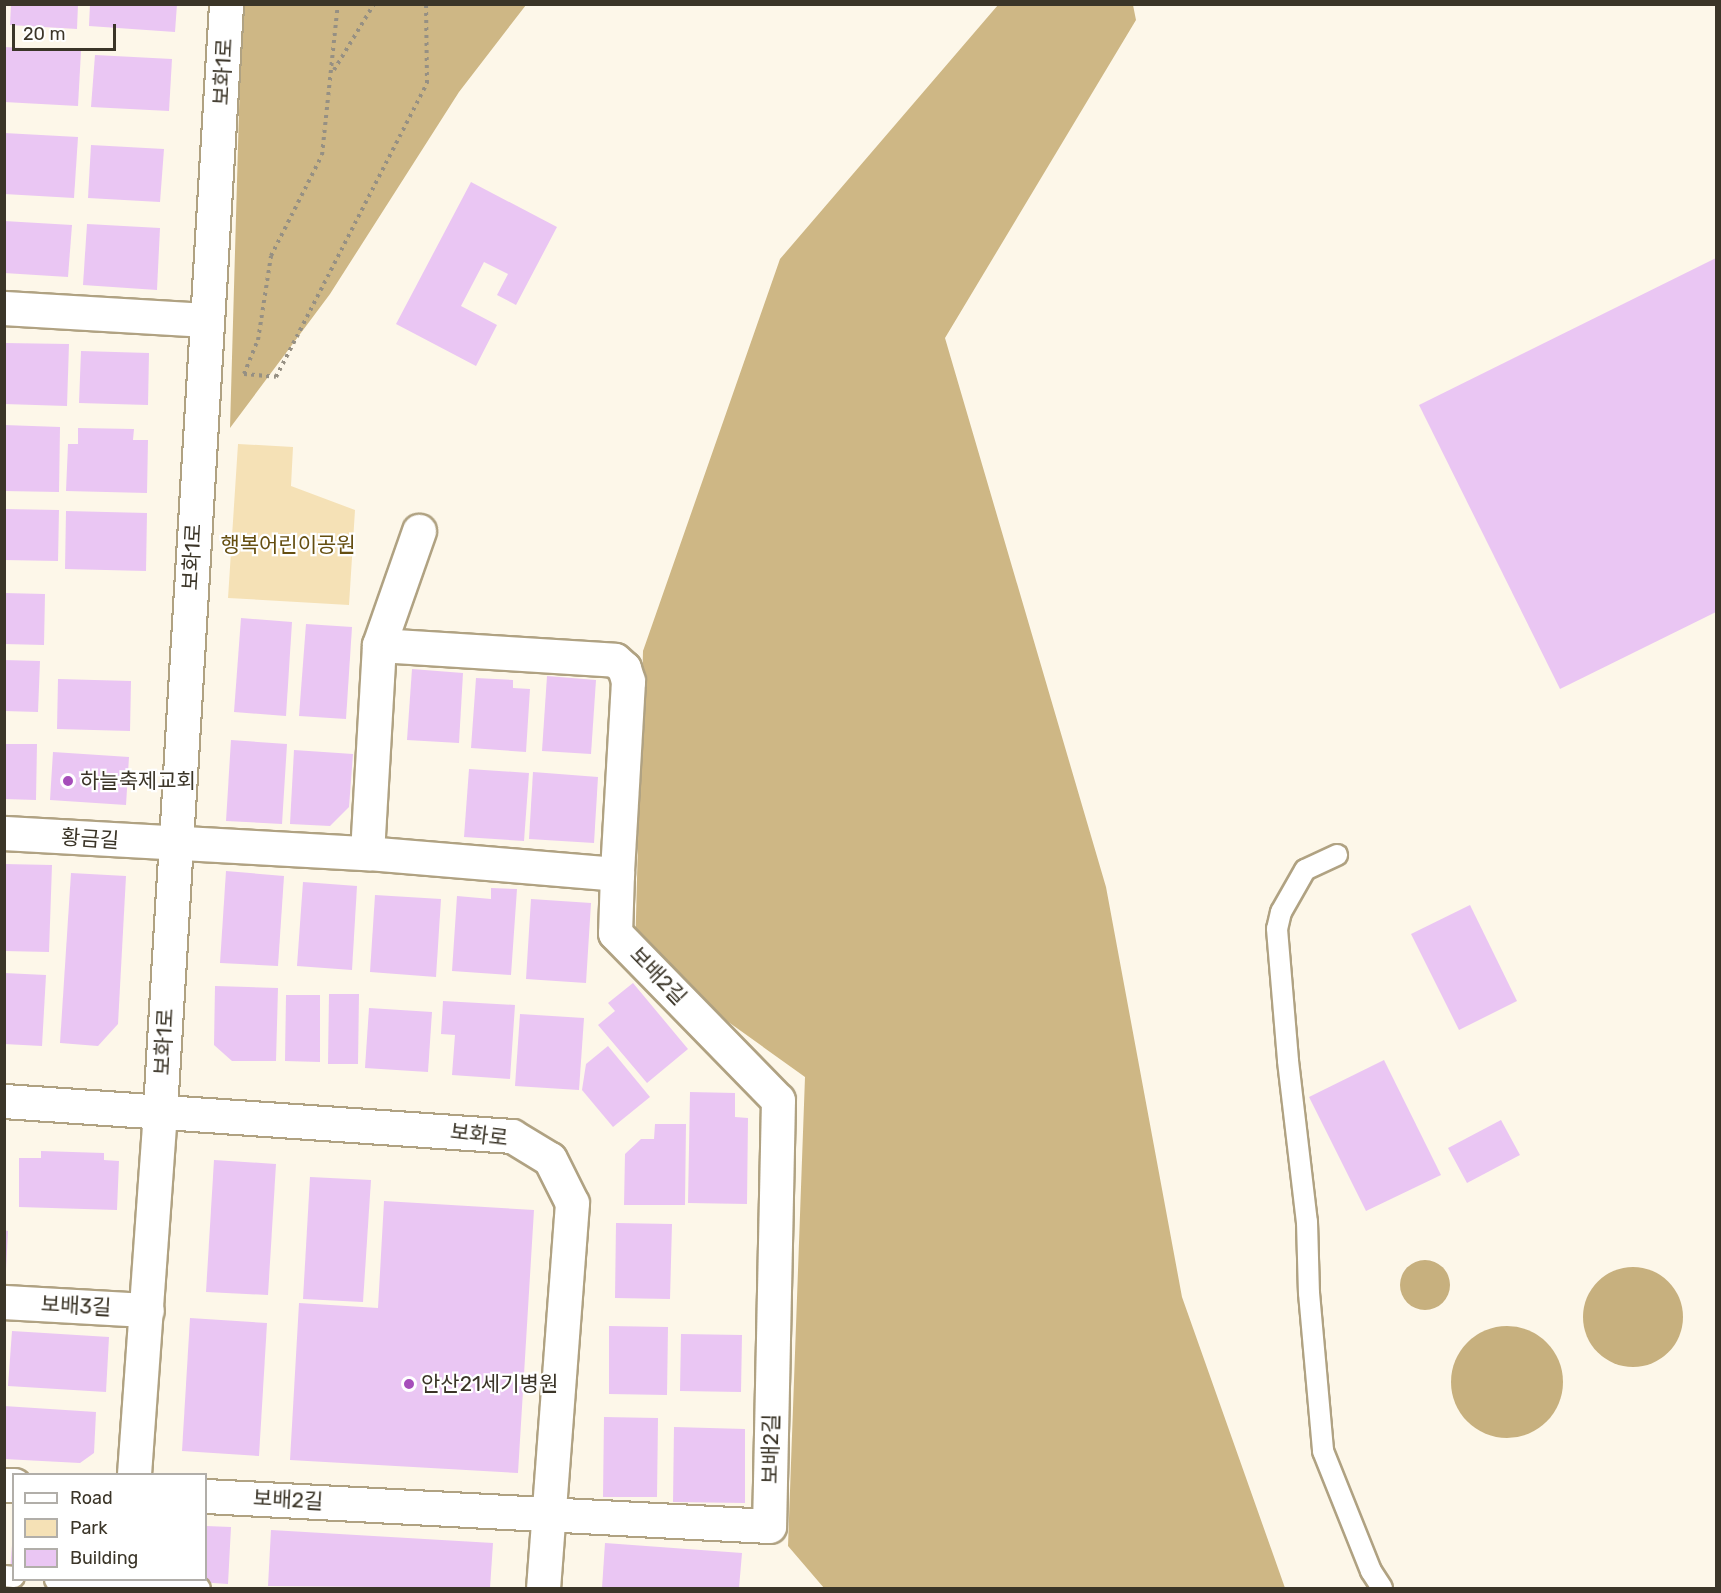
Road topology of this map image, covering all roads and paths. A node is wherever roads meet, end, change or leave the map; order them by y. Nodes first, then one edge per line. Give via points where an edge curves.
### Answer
1 (226, 4) edge
2 (338, 4) edge
3 (374, 4) edge
4 (426, 4) edge
5 (332, 73) junction
6 (4, 308) edge
7 (207, 320) junction
8 (244, 374) junction
9 (202, 392) junction
10 (419, 531) dead end
11 (378, 645) junction
12 (4, 833) edge
13 (176, 845) junction
14 (368, 853) junction
15 (1337, 855) dead end
16 (617, 874) junction
17 (4, 1101) edge
18 (160, 1109) junction
19 (4, 1302) edge
20 (147, 1310) junction
21 (134, 1473) edge
22 (207, 1496) edge
23 (548, 1512) junction
24 (74, 1581) edge
25 (200, 1588) edge
26 (543, 1588) edge
27 (1382, 1588) edge

1 - 7 street, 보화1로
2 - 5 path
3 - 5 path
4 - 8 path via 427,84 276,377
5 - 8 path via 322,154 271,255 258,340
6 - 7 street
7 - 9 street, 보화1로
8 - 9 path
9 - 13 street, 보화1로
10 - 11 street
11 - 14 street
11 - 16 street, 보배2길 via 615,660 624,668 628,681
12 - 13 street, 황금길
13 - 14 street
13 - 18 street, 보화1로
14 - 16 street
15 - 27 lane via 1305,870 1281,912 1277,929 1307,1222 1323,1451 1371,1571
16 - 23 street, 보배2길 via 615,933 778,1100 769,1526
17 - 18 street, 보화로
18 - 20 street, 보화1로
18 - 23 street, 보화로 via 512,1136 550,1159 572,1203
19 - 20 street, 보배3길
20 - 21 street, 보화1로
22 - 23 street, 보배2길
23 - 26 street, 보화로
24 - 25 lane

